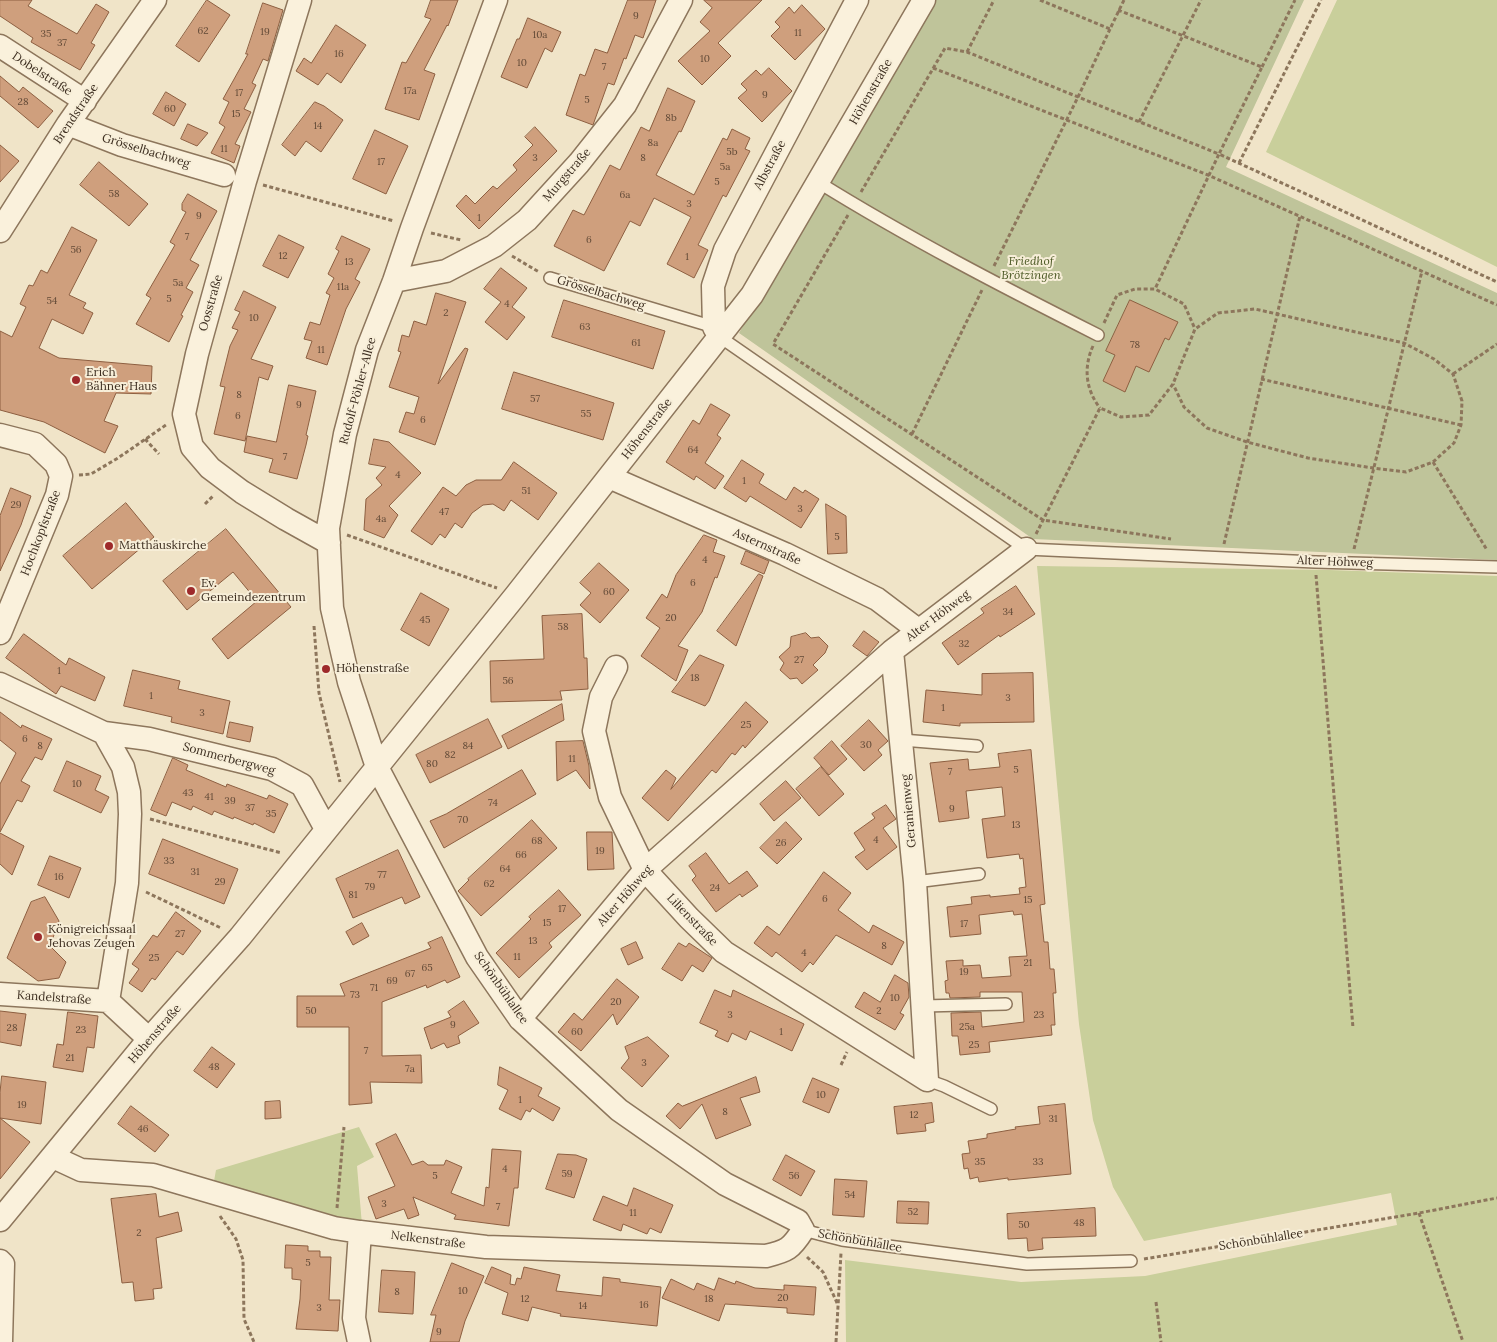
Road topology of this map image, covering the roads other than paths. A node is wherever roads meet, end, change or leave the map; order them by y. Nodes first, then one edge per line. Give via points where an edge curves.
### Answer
1 (155, 0) edge
2 (300, 0) edge
3 (496, 0) edge
4 (681, 0) edge
5 (856, 0) edge
6 (924, 0) edge
7 (0, 46) edge
8 (85, 102) junction
9 (68, 124) junction
10 (224, 175) dead end
11 (818, 182) junction
12 (3, 218) edge
13 (550, 278) road end
14 (394, 280) junction
15 (717, 332) junction
16 (1098, 335) road end
17 (0, 435) edge
18 (609, 477) junction
19 (329, 543) junction
20 (1026, 549) junction
21 (1497, 566) edge
22 (918, 630) junction
23 (0, 633) edge
24 (892, 651) junction
25 (616, 667) dead end
26 (0, 684) edge
27 (104, 733) junction
28 (902, 740) junction
29 (977, 746) dead end
30 (378, 767) junction
31 (326, 829) junction
32 (645, 870) junction
33 (979, 874) dead end
34 (915, 882) junction
35 (0, 994) edge
36 (108, 1002) junction
37 (1006, 1004) dead end
38 (923, 1006) junction
39 (520, 1019) junction
40 (149, 1039) junction
41 (927, 1080) junction
42 (991, 1109) dead end
43 (53, 1157) junction
44 (0, 1220) edge
45 (360, 1232) junction
46 (798, 1237) junction
47 (0, 1261) edge
48 (1132, 1261) road end
49 (1, 1342) edge
50 (359, 1342) edge

1 - 8 street, Brendstraße
2 - 19 street, Oosstraße via 196,354 184,414 192,447 210,468 242,492
3 - 14 street, Rudolf-Pöhler-Allee
4 - 14 street, Murgstraße via 625,105 579,163 527,220 494,246 446,271
5 - 15 street, Albstraße via 725,250 712,286
6 - 11 street, Höhenstraße
7 - 8 street, Dobelstraße
8 - 9 street, Brendstraße
9 - 10 street, Grösselbachweg via 122,145
9 - 12 street, Brendstraße
11 - 15 street, Höhenstraße via 752,295
11 - 16 lane via 987,279
13 - 15 lane, Grösselbachweg
14 - 19 street, Rudolf-Pöhler-Allee via 367,350 345,434 328,528
15 - 18 street, Höhenstraße
15 - 20 lane, Grösselbachweg
17 - 23 street, Hochkopfstraße via 35,444 56,464 61,476 57,495
18 - 22 street, Asternstraße via 785,554 877,599
18 - 30 street, Höhenstraße
19 - 30 street, Rudolf-Pöhler-Allee via 332,608 348,682
20 - 21 lane, Alter Höhweg via 1315,562
20 - 22 street, Alter Höhweg
22 - 24 street, Alter Höhweg
24 - 28 street, Geranienweg
24 - 32 street, Alter Höhweg
25 - 32 street, Lilienstraße via 601,697 594,732 610,797
26 - 27 street, Sommerbergweg
27 - 31 street, Sommerbergweg via 149,739 272,768 302,785
27 - 36 street via 123,767 130,814 127,883
28 - 29 lane
28 - 34 street, Geranienweg
30 - 31 street, Höhenstraße
30 - 39 street, Schönbühlallee via 477,957
31 - 40 street, Höhenstraße via 240,937
32 - 39 street, Alter Höhweg
32 - 41 street, Lilienstraße via 724,952
33 - 34 lane
34 - 38 street, Geranienweg
35 - 36 street, Kandelstraße
36 - 40 street
37 - 38 lane
38 - 41 street, Geranienweg
39 - 46 street, Schönbühlallee via 619,1110 725,1184 798,1221
40 - 43 street, Höhenstraße
41 - 42 lane
43 - 44 street, Höhenstraße
43 - 45 street, Nelkenstraße via 81,1170 154,1175 334,1228
45 - 46 street, Nelkenstraße via 486,1247 766,1256 785,1252
45 - 50 street via 354,1318
46 - 48 lane, Schönbühlallee via 1027,1264
47 - 49 street via 3,1264

